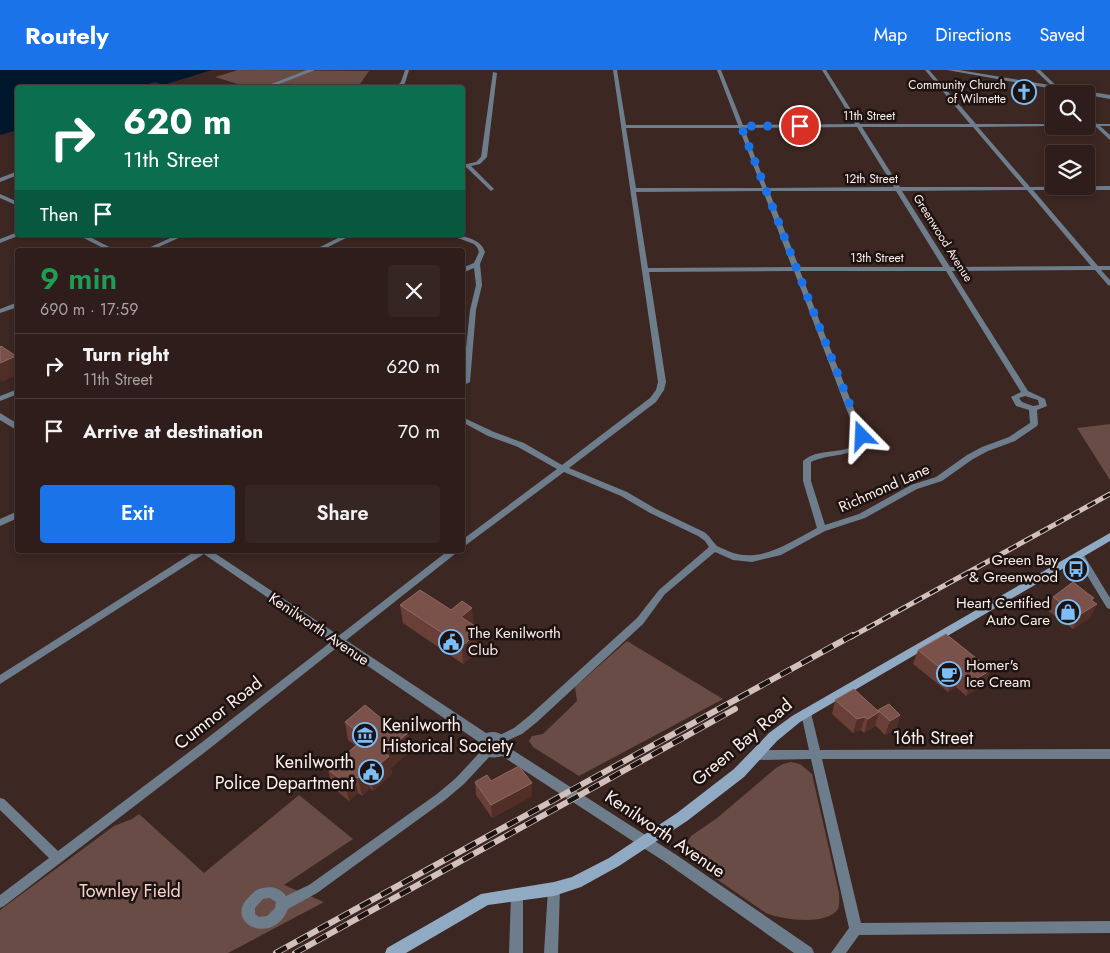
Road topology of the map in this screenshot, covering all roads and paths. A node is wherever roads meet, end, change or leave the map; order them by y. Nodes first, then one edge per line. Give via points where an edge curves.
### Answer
1 (312, 70) edge
2 (407, 70) edge
3 (615, 70) edge
4 (719, 70) edge
5 (824, 70) edge
6 (927, 70) edge
7 (950, 70) edge
8 (1037, 70) edge
9 (495, 72) dead end
10 (270, 85) edge
11 (401, 85) edge
12 (1053, 85) edge
13 (1045, 86) edge
14 (1095, 94) edge
15 (1110, 96) edge
16 (1045, 125) edge
17 (1096, 125) joint
18 (1110, 125) edge
19 (741, 126) junction
20 (859, 126) junction
21 (974, 126) junction
22 (624, 127) junction
23 (1110, 138) edge
24 (465, 167) edge
25 (15, 175) edge
26 (0, 180) edge
27 (1028, 188) junction
28 (1110, 188) edge
29 (491, 189) dead end
30 (765, 189) junction
31 (898, 189) junction
32 (633, 190) junction
33 (0, 196) edge
34 (15, 203) edge
35 (15, 235) edge
36 (85, 237) edge
37 (177, 237) edge
38 (345, 237) edge
39 (460, 237) edge
40 (0, 241) edge
41 (108, 248) edge
42 (152, 248) edge
43 (321, 248) edge
44 (478, 264) junction
45 (1096, 268) junction
46 (1110, 268) edge
47 (948, 269) junction
48 (465, 270) edge
49 (645, 270) junction
50 (796, 270) junction
51 (1110, 284) edge
52 (15, 305) edge
53 (0, 311) edge
54 (465, 375) edge
55 (15, 392) edge
56 (1025, 393) junction
57 (0, 399) edge
58 (1033, 408) junction
59 (0, 416) edge
60 (465, 421) edge
61 (15, 426) edge
62 (562, 468) junction
63 (15, 516) edge
64 (0, 523) edge
65 (822, 529) junction
66 (1110, 536) edge
67 (465, 543) edge
68 (714, 548) junction
69 (199, 553) edge
70 (208, 553) edge
71 (452, 553) edge
72 (1079, 554) junction
73 (1110, 606) edge
74 (337, 642) junction
75 (0, 680) edge
76 (806, 712) junction
77 (494, 745) junction
78 (1110, 754) edge
79 (757, 755) junction
80 (816, 756) junction
81 (0, 803) edge
82 (645, 842) junction
83 (57, 858) junction
84 (554, 889) junction
85 (516, 895) junction
86 (0, 902) edge
87 (282, 905) dead end
88 (1110, 927) edge
89 (856, 930) junction
90 (392, 953) edge
91 (516, 953) edge
92 (552, 953) edge
93 (807, 953) edge
94 (838, 953) edge

1 - 10 street
2 - 11 street
3 - 22 street
4 - 19 street
5 - 20 street, Greenwood Avenue
6 - 21 street
7 - 13 street
8 - 12 street
9 - 24 street via 484,157 481,162
14 - 15 street
16 - 21 street, 11th Street
17 - 18 street
17 - 23 street
19 - 20 street, 11th Street
19 - 22 street, 11th Street
19 - 30 street
20 - 21 street, 11th Street
20 - 31 street, Greenwood Avenue
21 - 27 street
22 - 32 street
24 - 29 street
25 - 26 street
27 - 28 street, 12th Street
27 - 31 street, 12th Street
27 - 45 street
30 - 31 street, 12th Street
30 - 32 street, 12th Street
30 - 50 street
31 - 47 street, Greenwood Avenue
32 - 49 street
33 - 34 street
35 - 40 street
36 - 41 street
37 - 42 street
38 - 43 street
39 - 44 street via 480,246 482,252
44 - 48 street
44 - 54 street via 479,285
45 - 46 street, 13th Street
45 - 47 street, 13th Street
45 - 51 street
47 - 50 street, 13th Street
47 - 56 street, Greenwood Avenue
49 - 50 street, 13th Street
49 - 62 street via 662,382 660,390 653,400
50 - 65 street via 863,442 856,448 807,461 807,481
52 - 53 street
55 - 57 street
56 - 58 street via 1017,395 1016,402
56 - 58 street, Greenwood Avenue via 1038,396 1043,401 1043,406
58 - 65 street, Richmond Lane via 1034,424 1012,439 978,453 939,479 914,487 862,516
59 - 61 street
60 - 62 street via 521,445
62 - 67 street
62 - 68 street, Richmond Lane via 624,494 701,534
63 - 64 street
65 - 68 street, Richmond Lane via 778,553 760,558 733,557
66 - 72 main road, Green Bay Road
68 - 77 street via 662,592 640,621 533,719
69 - 75 street
70 - 74 street, Kenilworth Avenue
71 - 74 street, Cumnor Road
72 - 73 street
72 - 76 main road, Green Bay Road
74 - 77 street, Kenilworth Avenue
74 - 83 street, Cumnor Road
76 - 79 main road, Green Bay Road via 773,737
76 - 80 street
77 - 82 street, Kenilworth Avenue
77 - 87 street via 441,796 313,889
78 - 80 street, 16th Street
79 - 80 street, 16th Street
79 - 82 main road, Green Bay Road via 732,778
80 - 89 street
81 - 83 street
82 - 84 main road, Green Bay Road via 576,882
82 - 93 street, Kenilworth Avenue
83 - 86 street, Cumnor Road
84 - 85 main road, Green Bay Road
84 - 92 street
85 - 90 main road, Green Bay Road via 486,899
85 - 91 street
88 - 89 street
89 - 94 street

